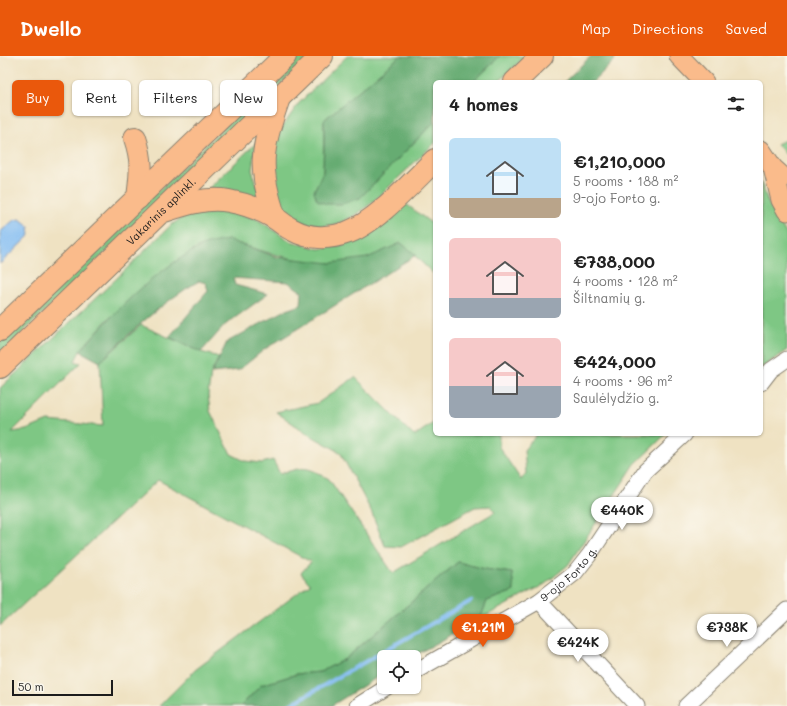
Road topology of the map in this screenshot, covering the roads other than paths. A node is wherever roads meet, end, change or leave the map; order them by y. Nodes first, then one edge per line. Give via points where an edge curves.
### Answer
1 (285, 56) edge
2 (322, 56) edge
3 (542, 56) edge
4 (679, 56) edge
5 (517, 80) edge
6 (702, 80) edge
7 (280, 97) junction
8 (135, 138) dead end
9 (763, 153) edge
10 (433, 162) edge
11 (780, 174) edge
12 (138, 198) junction
13 (787, 211) edge
14 (159, 213) junction
15 (275, 218) junction
16 (4, 325) edge
17 (787, 359) edge
18 (0, 366) edge
19 (787, 371) edge
20 (763, 381) edge
21 (763, 383) edge
22 (683, 436) edge
23 (539, 601) junction
24 (787, 610) edge
25 (421, 668) edge
26 (377, 693) edge
27 (356, 706) edge
28 (637, 706) edge
29 (686, 706) edge

1 - 12 highway
2 - 7 highway, Vakarinis aplinkl.
3 - 5 highway
4 - 6 main road
7 - 14 highway, Vakarinis aplinkl.
7 - 15 highway via 269,127 262,163 266,191
8 - 12 highway via 141,155
9 - 11 main road
10 - 15 highway via 380,212 347,233 319,238 293,230
11 - 13 main road via 780,200
12 - 16 highway
14 - 15 highway via 199,201 212,200 242,204
14 - 18 highway, Vakarinis aplinkl.
17 - 20 street via 771,370
19 - 21 street
22 - 23 street, 9-ojo Forto g. via 645,471 575,573
23 - 25 street, 9-ojo Forto g.
23 - 28 street
24 - 29 street
26 - 27 street

